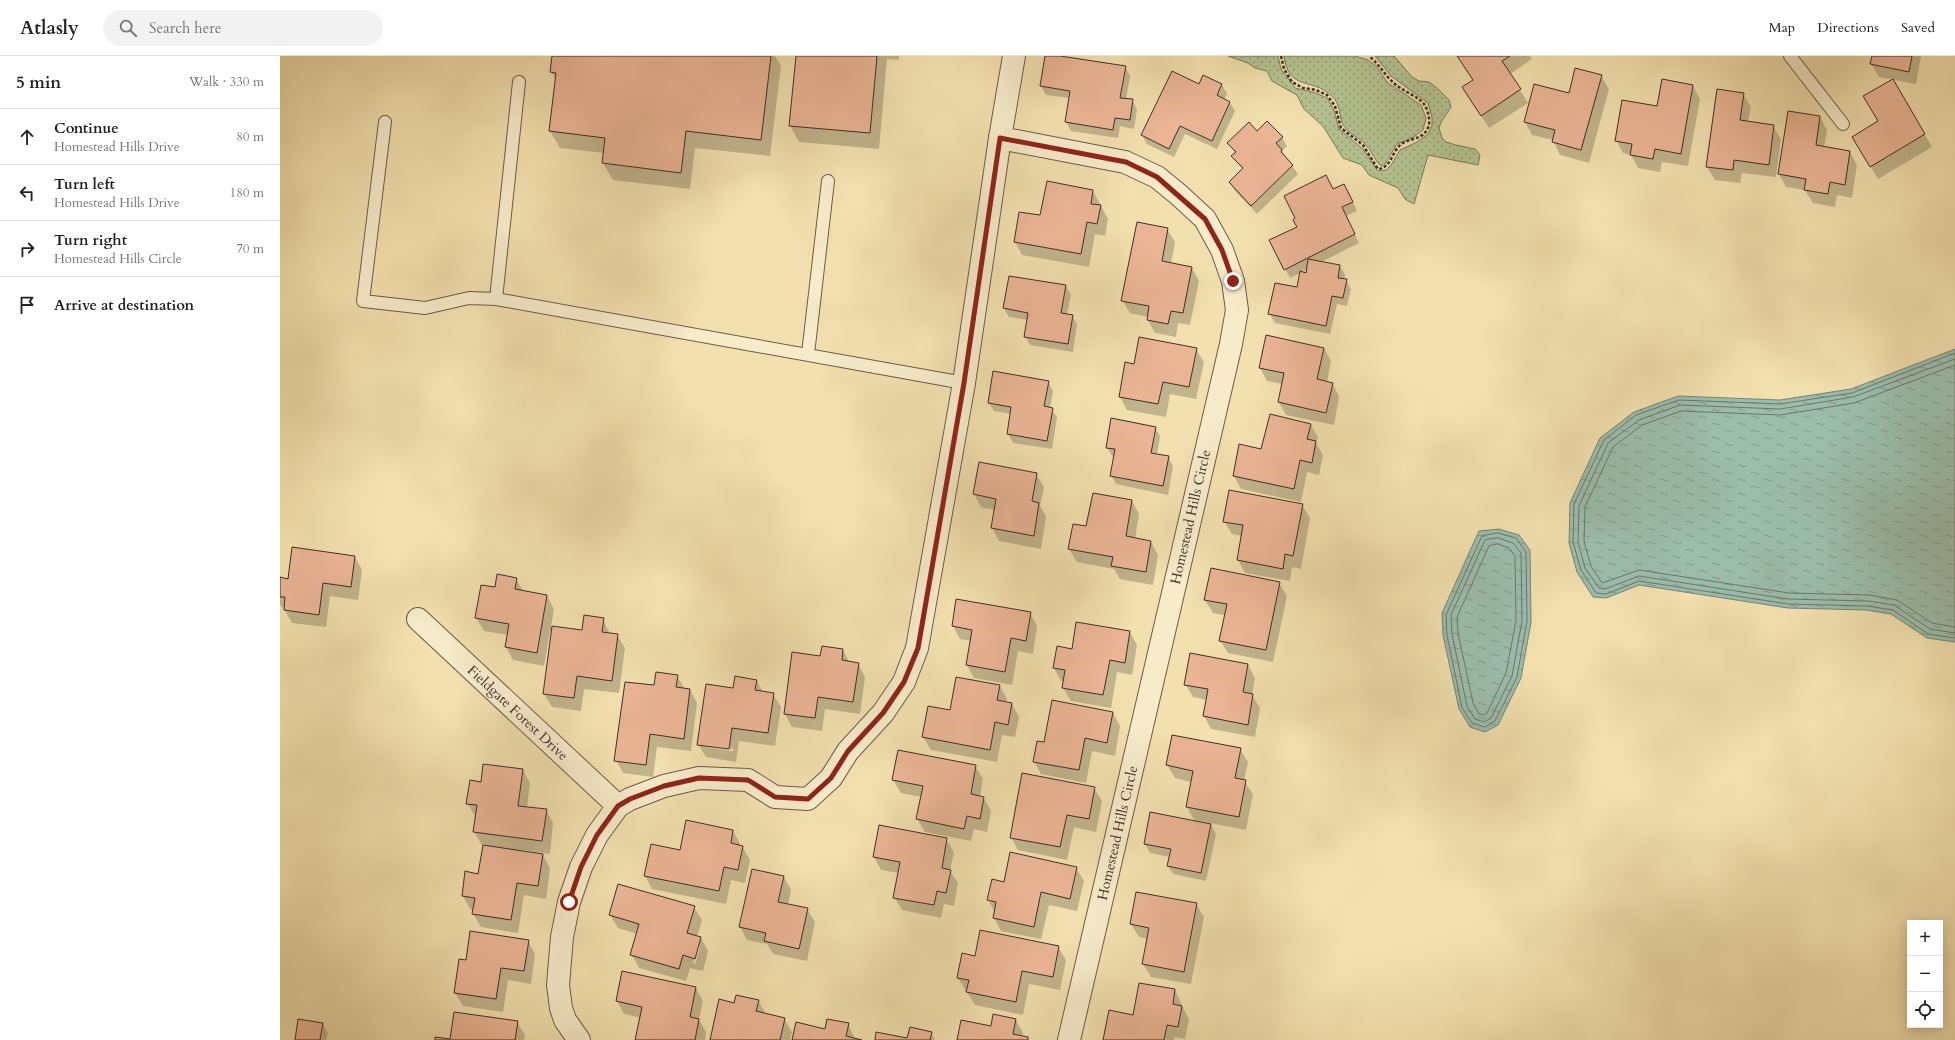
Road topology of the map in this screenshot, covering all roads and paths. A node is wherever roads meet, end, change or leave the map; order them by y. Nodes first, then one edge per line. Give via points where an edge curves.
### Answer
1 (1014, 56) edge
2 (1281, 56) edge
3 (1369, 56) edge
4 (1790, 56) edge
5 (519, 82) dead end
6 (385, 122) dead end
7 (1843, 124) dead end
8 (1000, 138) junction
9 (828, 181) dead end
10 (496, 299) junction
11 (808, 354) junction
12 (964, 383) junction
13 (418, 619) dead end
14 (618, 806) junction
15 (579, 1040) edge
16 (1069, 1040) edge

1 - 8 street
2 - 3 path via 1284,69 1292,82 1327,96 1335,106 1341,128 1363,145 1378,169 1390,161 1396,150 1404,143 1425,133 1429,116 1424,103 1395,84
4 - 7 lane
5 - 10 lane
6 - 10 lane via 363,301 426,308 470,298
8 - 12 street
8 - 16 street, Homestead Hills Circle via 1126,162 1157,177 1205,219 1222,250 1233,281 1236,310 1231,344
9 - 11 lane
10 - 11 lane
11 - 12 lane
12 - 14 street via 918,648 904,682 883,713 848,751 831,778 808,799 775,797 748,780 699,778 664,786
13 - 14 street, Fieldgate Forest Drive
14 - 15 street via 597,835 581,867 569,902 562,937 558,985 561,1008 565,1020

